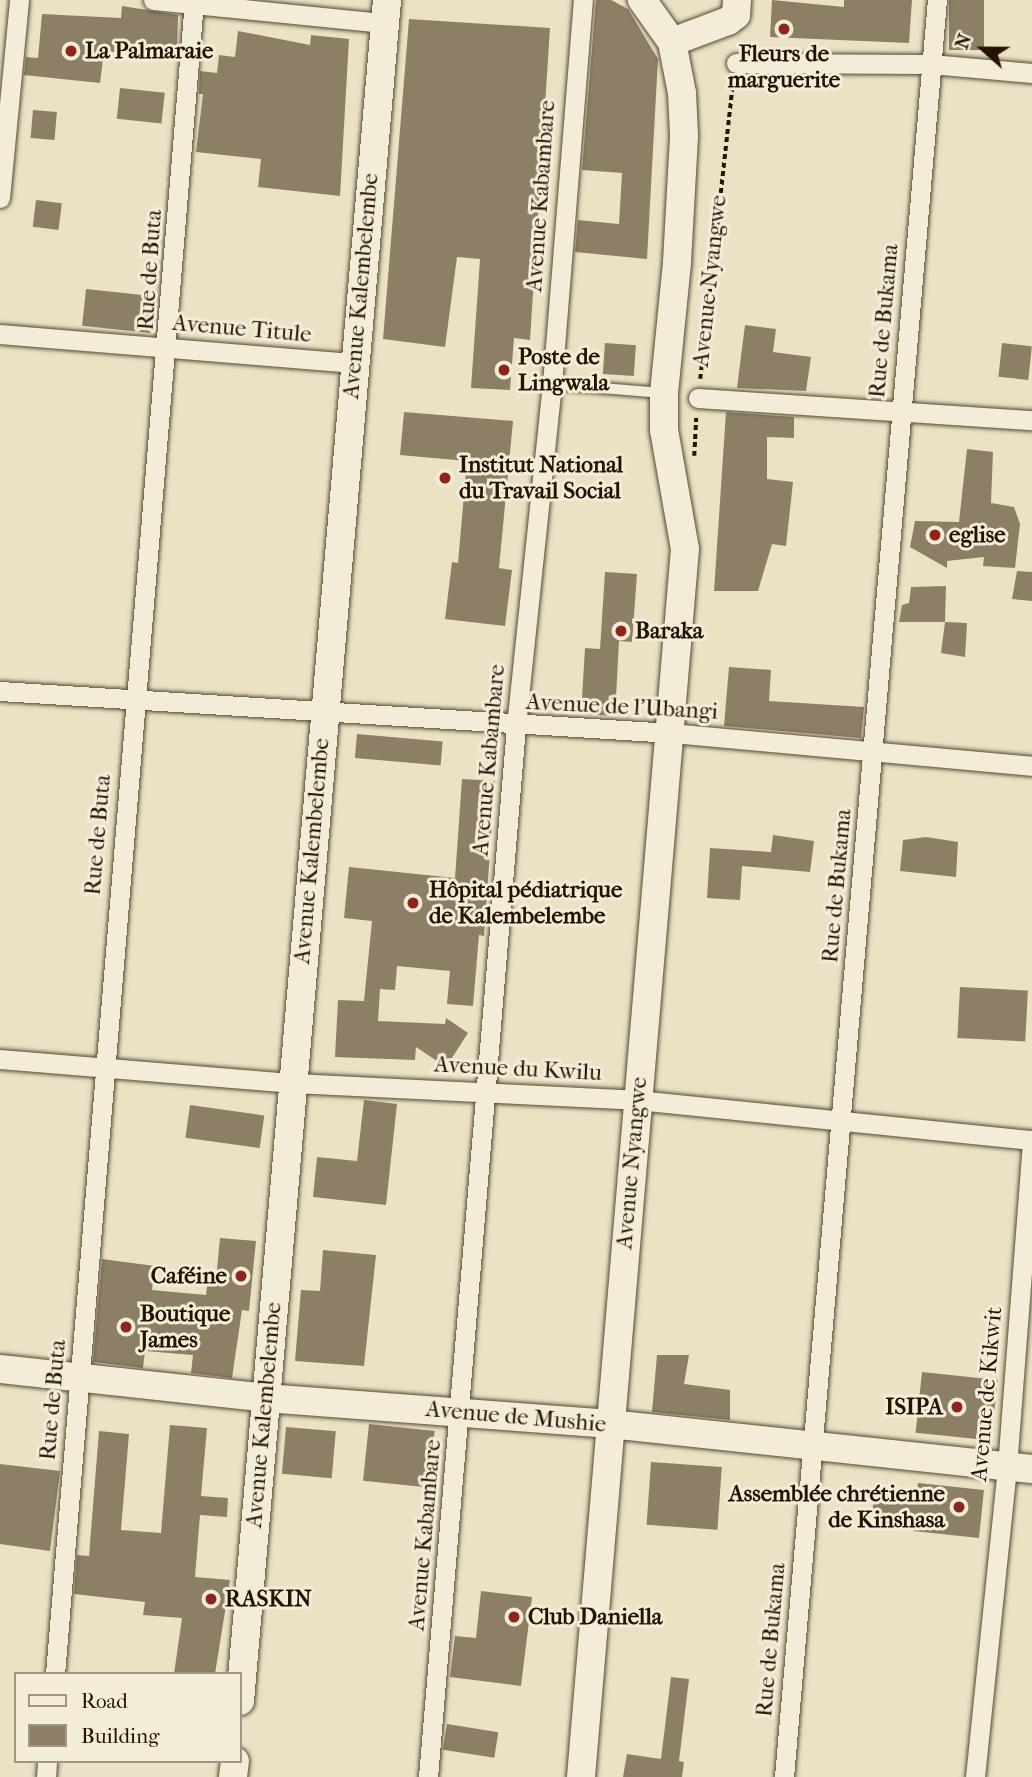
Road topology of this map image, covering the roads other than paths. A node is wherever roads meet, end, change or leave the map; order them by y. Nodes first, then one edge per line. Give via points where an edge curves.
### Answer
1 (19, 0) edge
2 (153, 0) edge
3 (583, 0) edge
4 (642, 0) edge
5 (737, 0) edge
6 (937, 0) edge
7 (194, 2) edge
8 (386, 12) edge
9 (672, 42) junction
10 (736, 63) road end
11 (931, 64) junction
12 (1032, 73) edge
13 (0, 198) edge
14 (0, 334) edge
15 (169, 347) junction
16 (354, 363) junction
17 (552, 384) junction
18 (664, 393) junction
19 (698, 398) road end
20 (900, 412) junction
21 (1032, 420) edge
22 (0, 691) edge
23 (135, 701) junction
24 (324, 714) junction
25 (516, 726) junction
26 (671, 733) junction
27 (874, 751) junction
28 (1032, 766) edge
29 (0, 1059) edge
30 (102, 1068) junction
31 (293, 1083) junction
32 (485, 1093) junction
33 (637, 1100) junction
34 (839, 1124) junction
35 (1032, 1140) edge
36 (0, 1369) edge
37 (80, 1376) junction
38 (266, 1398) junction
39 (461, 1412) junction
40 (610, 1424) junction
41 (813, 1446) junction
42 (1019, 1468) edge
43 (55, 1672) edge
44 (242, 1678) edge
45 (428, 1777) edge
46 (581, 1777) edge
47 (784, 1777) edge
48 (975, 1777) edge

1 - 13 street
2 - 7 street
3 - 17 street, Avenue Kabambare
4 - 9 street, Avenue Nyangwe
5 - 9 street via 736,15 728,21
6 - 11 street, Rue de Bukama
7 - 8 street
7 - 15 street, Rue de Buta
8 - 16 street, Avenue Kalembelembe
9 - 18 street, Avenue Nyangwe via 684,135
10 - 11 street
11 - 12 street
11 - 20 street, Rue de Bukama
14 - 15 street, Avenue Titule
15 - 16 street, Avenue Titule
15 - 23 street, Rue de Buta
16 - 24 street, Avenue Kalembelembe
17 - 18 lane
17 - 25 street, Avenue Kabambare
18 - 26 street, Avenue Nyangwe via 664,430 685,549
19 - 20 street
20 - 21 street
20 - 27 street, Rue de Bukama
22 - 23 street, Avenue de l'Ubangi
23 - 24 street, Avenue de l'Ubangi
23 - 30 street, Rue de Buta
24 - 25 street, Avenue de l'Ubangi
24 - 31 street, Avenue Kalembelembe
25 - 26 street, Avenue de l'Ubangi
25 - 32 street, Avenue Kabambare
26 - 27 street, Avenue de l'Ubangi
26 - 33 street, Avenue Nyangwe
27 - 28 street, Avenue de l'Ubangi
27 - 34 street, Rue de Bukama
29 - 30 street, Avenue du Kwilu
30 - 31 street, Avenue du Kwilu
30 - 37 street, Rue de Buta
31 - 32 street, Avenue du Kwilu
31 - 38 street, Avenue Kalembelembe
32 - 33 street, Avenue du Kwilu
32 - 39 street, Avenue Kabambare
33 - 34 street, Avenue du Kwilu
33 - 40 street, Avenue Nyangwe
34 - 35 street, Avenue du Kwilu
34 - 41 street, Rue de Bukama
35 - 42 street, Avenue de Kikwit
36 - 37 street, Avenue de Mushie
37 - 38 street, Avenue de Mushie
37 - 43 street, Rue de Buta
38 - 39 street, Avenue de Mushie
38 - 44 street, Avenue Kalembelembe
39 - 40 street, Avenue de Mushie
39 - 45 street, Avenue Kabambare
40 - 41 street, Avenue de Mushie
40 - 46 street, Avenue Nyangwe
41 - 42 street, Avenue de Mushie
41 - 47 street, Rue de Bukama
42 - 48 street, Avenue de Kikwit

